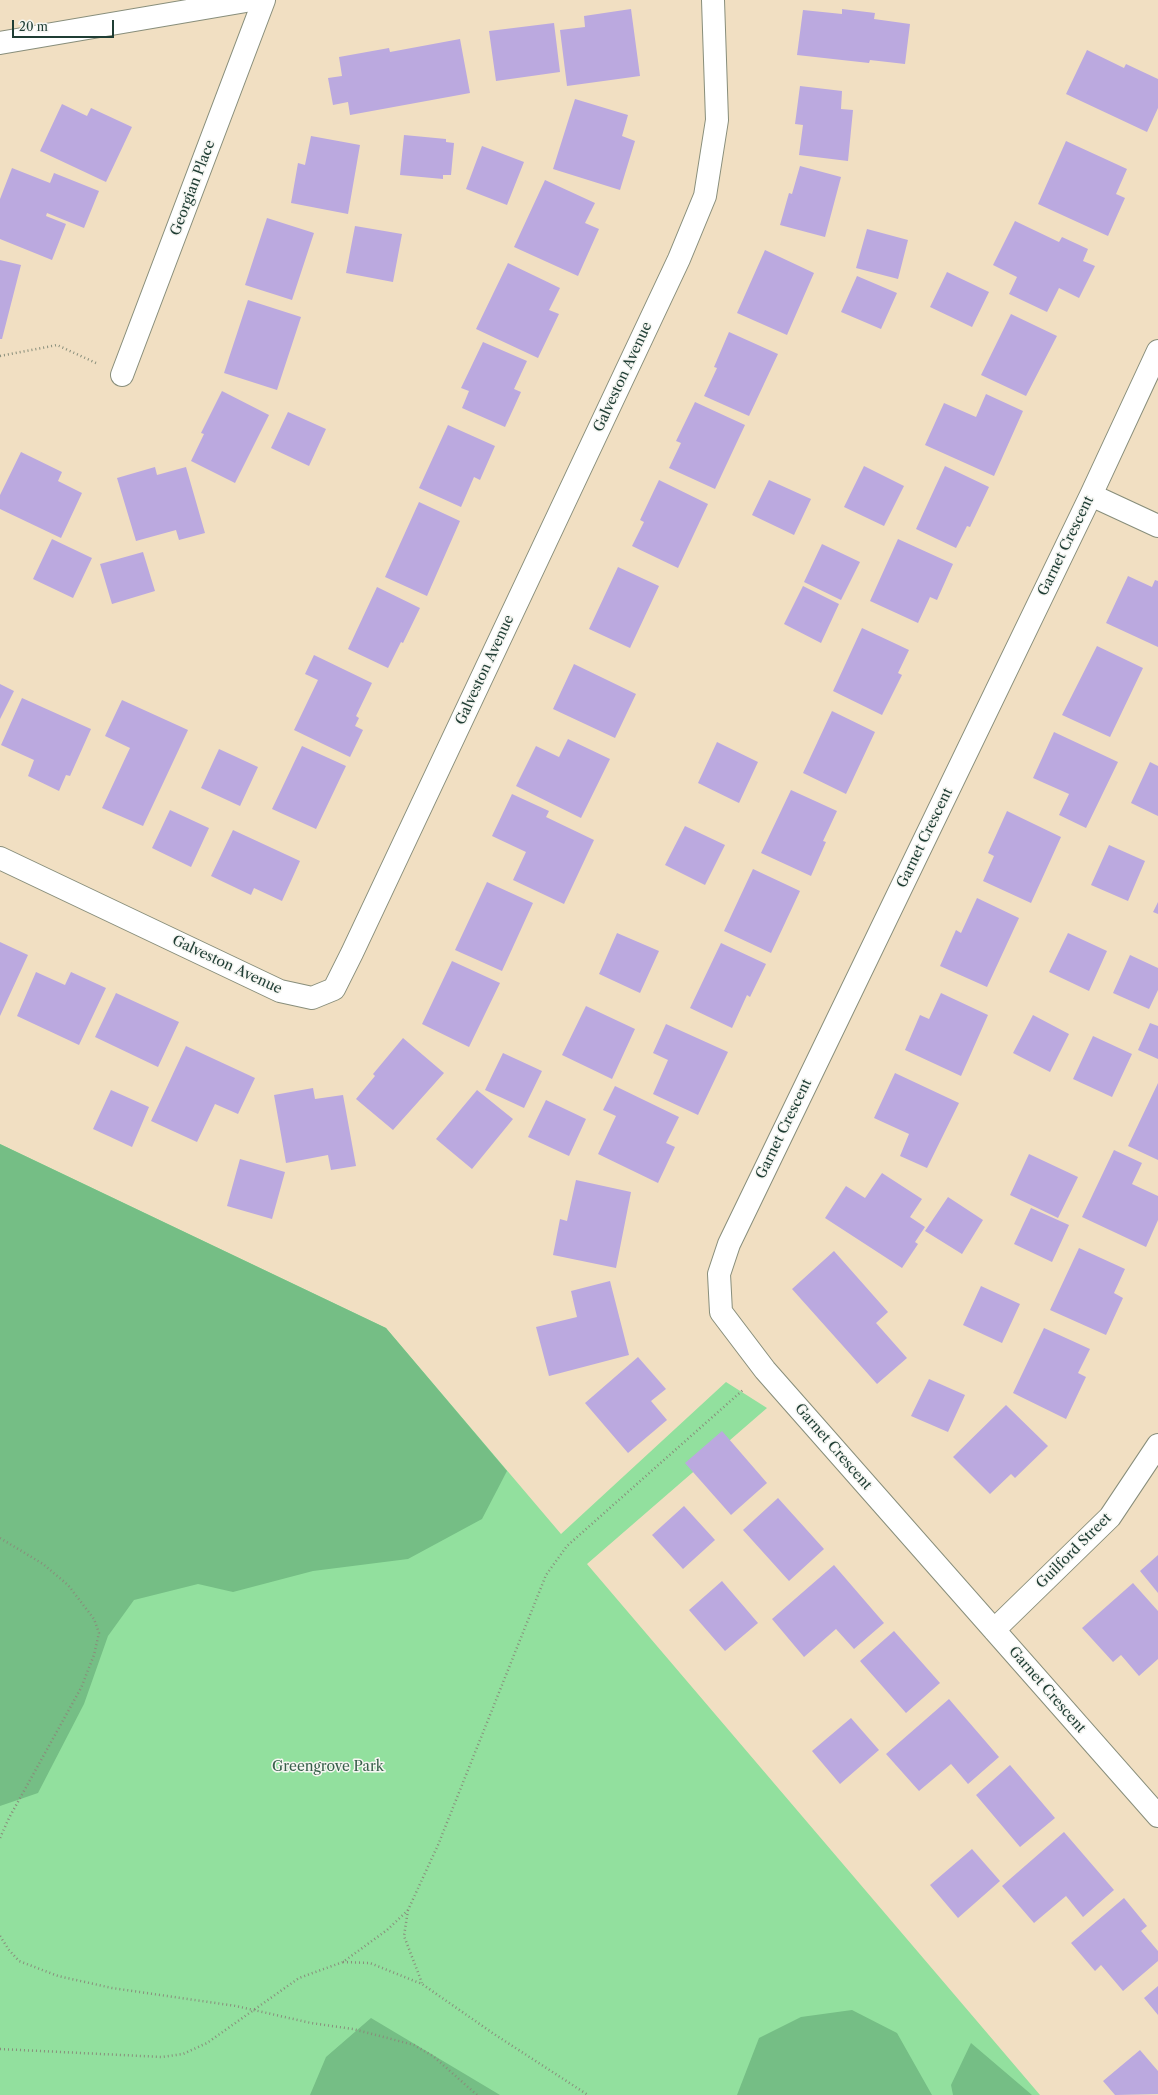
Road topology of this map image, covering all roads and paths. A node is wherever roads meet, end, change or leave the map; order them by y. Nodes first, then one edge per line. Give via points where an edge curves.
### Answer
1 (252, 0) edge
2 (264, 0) edge
3 (713, 0) edge
4 (0, 43) edge
5 (1158, 351) edge
6 (0, 356) edge
7 (122, 375) joint
8 (1091, 495) junction
9 (1158, 526) edge
10 (0, 858) edge
11 (746, 1387) dead end
12 (1158, 1445) edge
13 (0, 1538) edge
14 (994, 1630) junction
15 (1158, 1816) edge
16 (0, 1838) edge
17 (408, 1910) junction
18 (0, 1936) edge
19 (343, 1962) junction
20 (422, 1984) junction
21 (252, 2011) junction
22 (0, 2049) edge
23 (477, 2095) edge
24 (588, 2095) edge

1 - 4 street
2 - 7 street, Georgian Place
3 - 10 street, Galveston Avenue via 717,120 705,196 675,266 334,989 312,998 280,991
5 - 8 street, Garnet Crescent
6 - 7 path via 57,345
8 - 9 street
8 - 14 street, Garnet Crescent via 729,1244 719,1274 721,1312 765,1370
11 - 17 path via 567,1546 546,1575 438,1845
12 - 14 street, Guilford Street via 1110,1517
13 - 16 path via 43,1564 68,1585 94,1619 99,1633 94,1655 81,1688
14 - 15 street, Garnet Crescent
17 - 19 path via 387,1930
17 - 20 path via 404,1936
18 - 21 path via 19,1961 58,1976 120,1989 236,2006
19 - 20 path via 370,1964
19 - 21 path via 299,1978
20 - 24 path
21 - 22 path via 207,2043 183,2054 162,2058
21 - 23 path via 311,2023 353,2028 414,2045 433,2056

